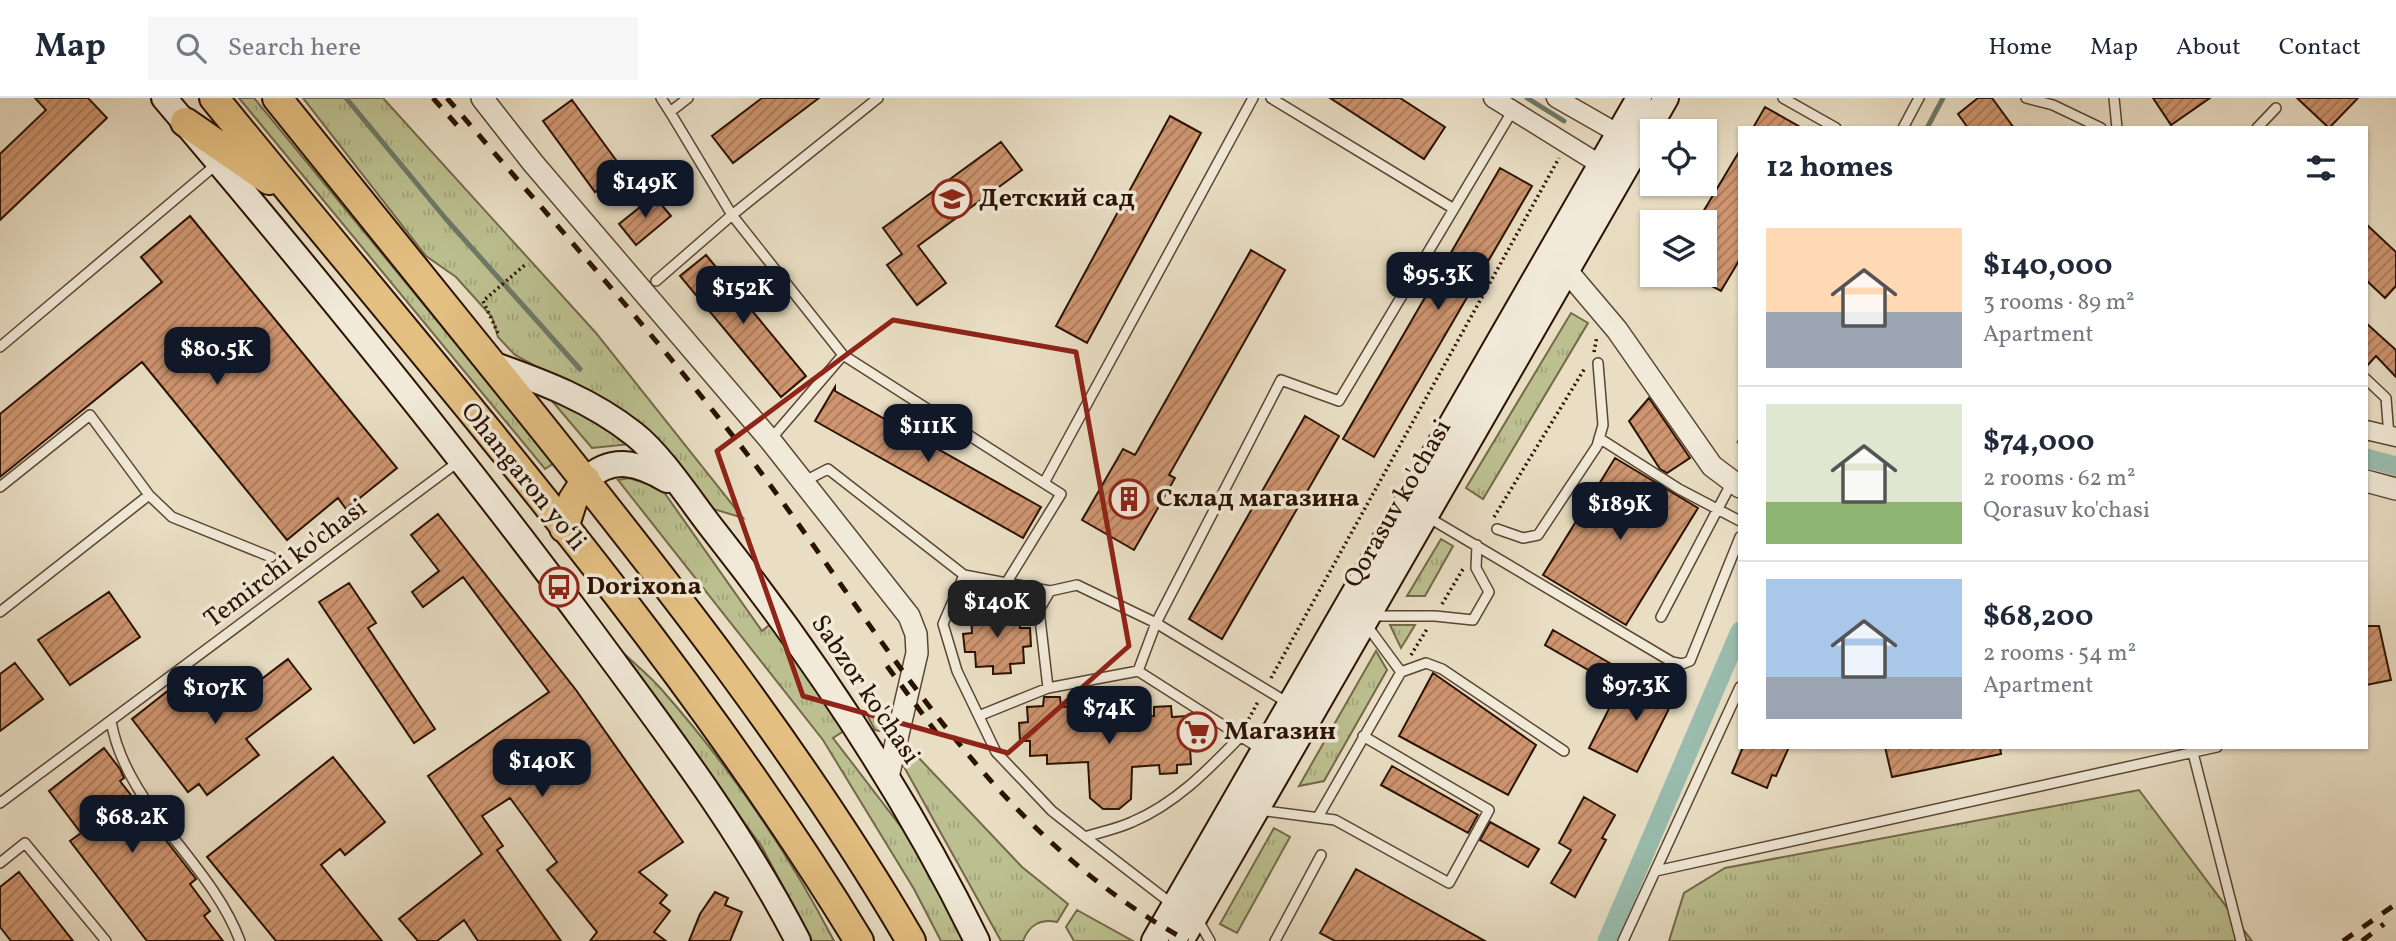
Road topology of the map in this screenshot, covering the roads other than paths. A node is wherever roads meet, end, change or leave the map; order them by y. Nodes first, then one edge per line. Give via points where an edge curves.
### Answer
1 (164, 98) edge
2 (214, 98) edge
3 (276, 98) edge
4 (482, 98) edge
5 (661, 98) edge
6 (688, 98) edge
7 (878, 98) edge
8 (1253, 98) edge
9 (1270, 98) edge
10 (1493, 98) edge
11 (1556, 98) edge
12 (1639, 98) edge
13 (1666, 98) edge
14 (1783, 98) edge
15 (1919, 98) edge
16 (2026, 98) edge
17 (2114, 98) edge
18 (2276, 108) dead end
19 (1513, 110) junction
20 (670, 111) junction
21 (185, 122) joint
22 (1832, 126) edge
23 (1904, 126) edge
24 (2097, 126) edge
25 (2117, 126) edge
26 (2259, 126) edge
27 (1629, 139) junction
28 (224, 158) junction
29 (1610, 171) junction
30 (294, 197) junction
31 (1454, 209) junction
32 (733, 215) junction
33 (1567, 271) junction
34 (656, 281) dead end
35 (0, 347) edge
36 (496, 351) junction
37 (843, 355) junction
38 (1595, 359) road end
39 (2368, 381) edge
40 (2368, 431) edge
41 (2393, 437) edge
42 (1599, 438) junction
43 (770, 440) junction
44 (462, 459) junction
45 (586, 480) junction
46 (2368, 482) edge
47 (801, 483) junction
48 (1044, 483) junction
49 (1736, 485) edge
50 (0, 487) edge
51 (679, 487) junction
52 (2396, 489) edge
53 (149, 495) junction
54 (1718, 511) junction
55 (1426, 516) junction
56 (1738, 520) edge
57 (564, 527) junction
58 (1497, 529) dead end
59 (1738, 542) edge
60 (1477, 545) junction
61 (271, 556) dead end
62 (964, 575) junction
63 (1005, 585) junction
64 (1050, 591) junction
65 (0, 612) edge
66 (1661, 617) dead end
67 (1366, 619) junction
68 (1156, 623) junction
69 (1138, 671) junction
70 (1401, 672) junction
71 (1048, 688) junction
72 (1738, 691) edge
73 (1290, 704) junction
74 (981, 715) junction
75 (111, 721) junction
76 (1363, 736) junction
77 (1240, 737) junction
78 (2209, 749) edge
79 (1264, 751) junction
80 (1564, 751) dead end
81 (2193, 753) junction
82 (888, 778) junction
83 (0, 803) edge
84 (1256, 810) junction
85 (1318, 817) junction
86 (1084, 837) junction
87 (1321, 855) dead end
88 (0, 863) edge
89 (1657, 871) junction
90 (1185, 911) junction
91 (106, 941) edge
92 (240, 941) edge
93 (799, 941) edge
94 (859, 941) edge
95 (911, 941) edge
96 (977, 941) edge
97 (1154, 941) edge
98 (1181, 941) edge
99 (1210, 941) edge
100 (1275, 941) edge
101 (1623, 941) edge
102 (2241, 941) edge

1 - 21 main road
2 - 30 highway, Ohangaron yoʻli
3 - 36 highway, Ohangaron yoʻli
4 - 43 street
5 - 20 lane
6 - 20 lane
7 - 32 lane
8 - 48 lane
9 - 31 lane
10 - 19 street
11 - 27 street
12 - 27 main road, Qorasuv ko'chasi
13 - 27 main road, Qorasuv ko'chasi
14 - 22 lane
15 - 23 lane
16 - 24 lane
17 - 25 lane
18 - 26 lane
19 - 29 street
19 - 31 lane
20 - 32 lane
21 - 28 highway
27 - 29 main road, Qorasuv ko'chasi
28 - 30 highway
28 - 35 lane
28 - 44 main road, Ohangaron yoʻli
29 - 33 main road, Qorasuv ko'chasi
29 - 73 main road, Qorasuv ko'chasi
30 - 57 highway, Ohangaron yoʻli
31 - 68 lane via 1339,401 1281,380
32 - 34 lane
32 - 37 lane
33 - 49 street via 1603,312 1703,455
33 - 55 main road, Qorasuv ko'chasi
36 - 45 highway, Ohangaron yoʻli
36 - 51 main road, Sabzor ko'chasi via 637,436
37 - 43 lane
37 - 48 lane
38 - 42 lane via 1602,425
39 - 41 lane via 2386,398
40 - 41 street
42 - 54 lane
42 - 58 lane via 1538,535 1523,538
43 - 47 street
44 - 75 lane, Temirchi ko'chasi
44 - 93 main road, Ohangaron yoʻli via 716,800
45 - 51 main road via 606,467 631,464
45 - 57 highway
45 - 95 highway, Ohangaron yoʻli via 786,742
46 - 52 street
47 - 62 lane via 828,469
47 - 82 street via 909,616 916,634 917,653
48 - 63 lane via 1061,494
49 - 54 lane
50 - 53 lane via 90,415
51 - 82 main road, Sabzor ko'chasi via 770,601
53 - 61 lane via 172,517
53 - 65 lane
54 - 56 lane
54 - 66 lane
55 - 60 lane
55 - 67 main road, Qorasuv ko'chasi
57 - 94 highway, Ohangaron yoʻli via 747,769
59 - 60 lane via 1690,661 1682,664
60 - 67 lane via 1476,568 1489,592 1473,620 1435,616
62 - 63 lane
62 - 74 lane via 943,624 957,671
63 - 64 lane
64 - 68 lane via 1077,585
64 - 71 lane via 1039,610
67 - 70 lane
67 - 84 main road, Qorasuv ko'chasi
68 - 69 lane
68 - 73 lane
69 - 71 lane
69 - 77 lane
70 - 76 lane
70 - 80 lane via 1426,663 1443,669
71 - 74 lane
72 - 89 lane
73 - 79 main road, Qorasuv ko'chasi
74 - 86 lane via 996,751 1052,811
75 - 83 lane, Temirchi ko'chasi
75 - 92 lane via 126,770 199,871
76 - 85 lane
76 - 85 lane via 1489,810 1449,883 1335,820
77 - 79 lane
77 - 86 lane via 1200,779 1156,809 1132,823
78 - 81 lane
79 - 90 main road, Qorasuv ko'chasi
81 - 89 lane
81 - 102 lane
82 - 96 main road, Sabzor ko'chasi via 939,863
84 - 85 lane
84 - 90 main road, Qorasuv ko'chasi
86 - 90 lane
87 - 100 lane
88 - 91 lane via 25,843
89 - 101 lane
90 - 97 main road, Qorasuv ko'chasi
90 - 98 main road, Qorasuv ko'chasi
90 - 99 lane

